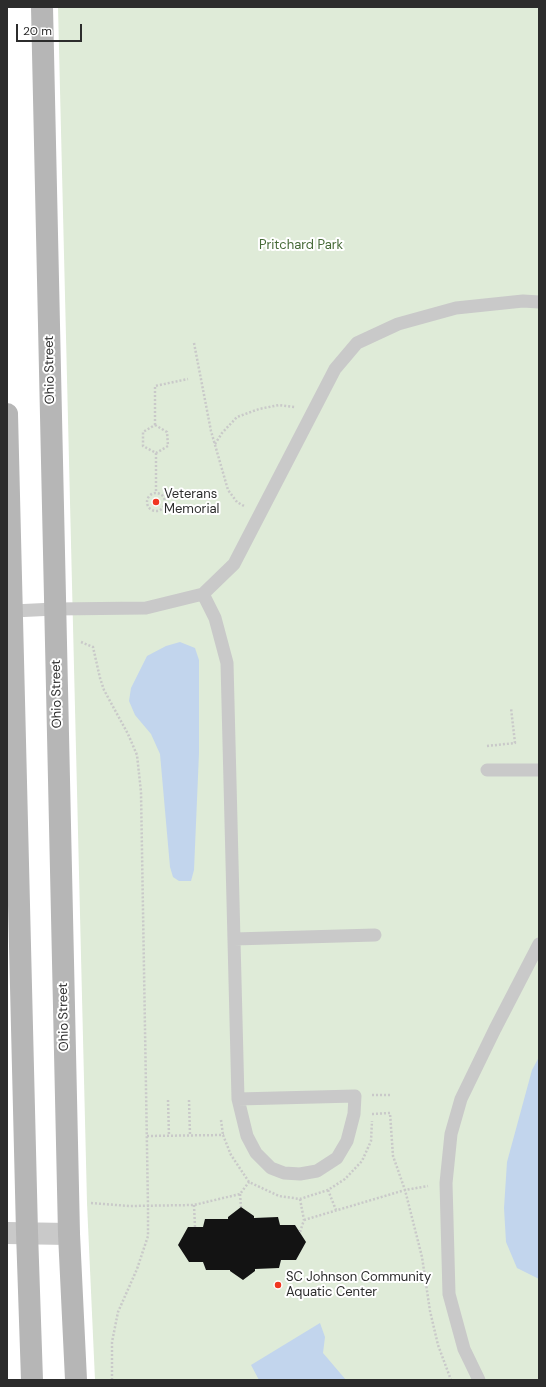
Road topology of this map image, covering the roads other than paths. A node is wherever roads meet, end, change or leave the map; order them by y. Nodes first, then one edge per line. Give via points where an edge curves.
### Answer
1 (42, 7) edge
2 (539, 302) edge
3 (7, 414) edge
4 (203, 594) junction
5 (55, 609) junction
6 (10, 611) edge
7 (488, 770) dead end
8 (539, 770) edge
9 (375, 935) dead end
10 (234, 939) junction
11 (539, 944) edge
12 (238, 1099) junction
13 (17, 1233) edge
14 (69, 1234) junction
15 (32, 1380) edge
16 (76, 1380) edge
17 (479, 1380) edge

1 - 5 street, Ohio Street
2 - 4 lane via 523,301 456,308 398,324 357,344 335,369 234,564
3 - 6 street
4 - 5 lane via 146,608
4 - 10 lane via 215,618 227,663
5 - 6 lane
5 - 14 street, Ohio Street
6 - 13 street
7 - 8 lane
9 - 10 lane
10 - 12 lane
11 - 17 lane via 461,1099 450,1134 446,1183 449,1294 464,1349
12 - 12 lane via 247,1136 256,1153 271,1168 284,1173 300,1174 317,1170 337,1158 347,1141 354,1114 355,1096
13 - 14 street
13 - 15 street
14 - 16 street, Ohio Street

